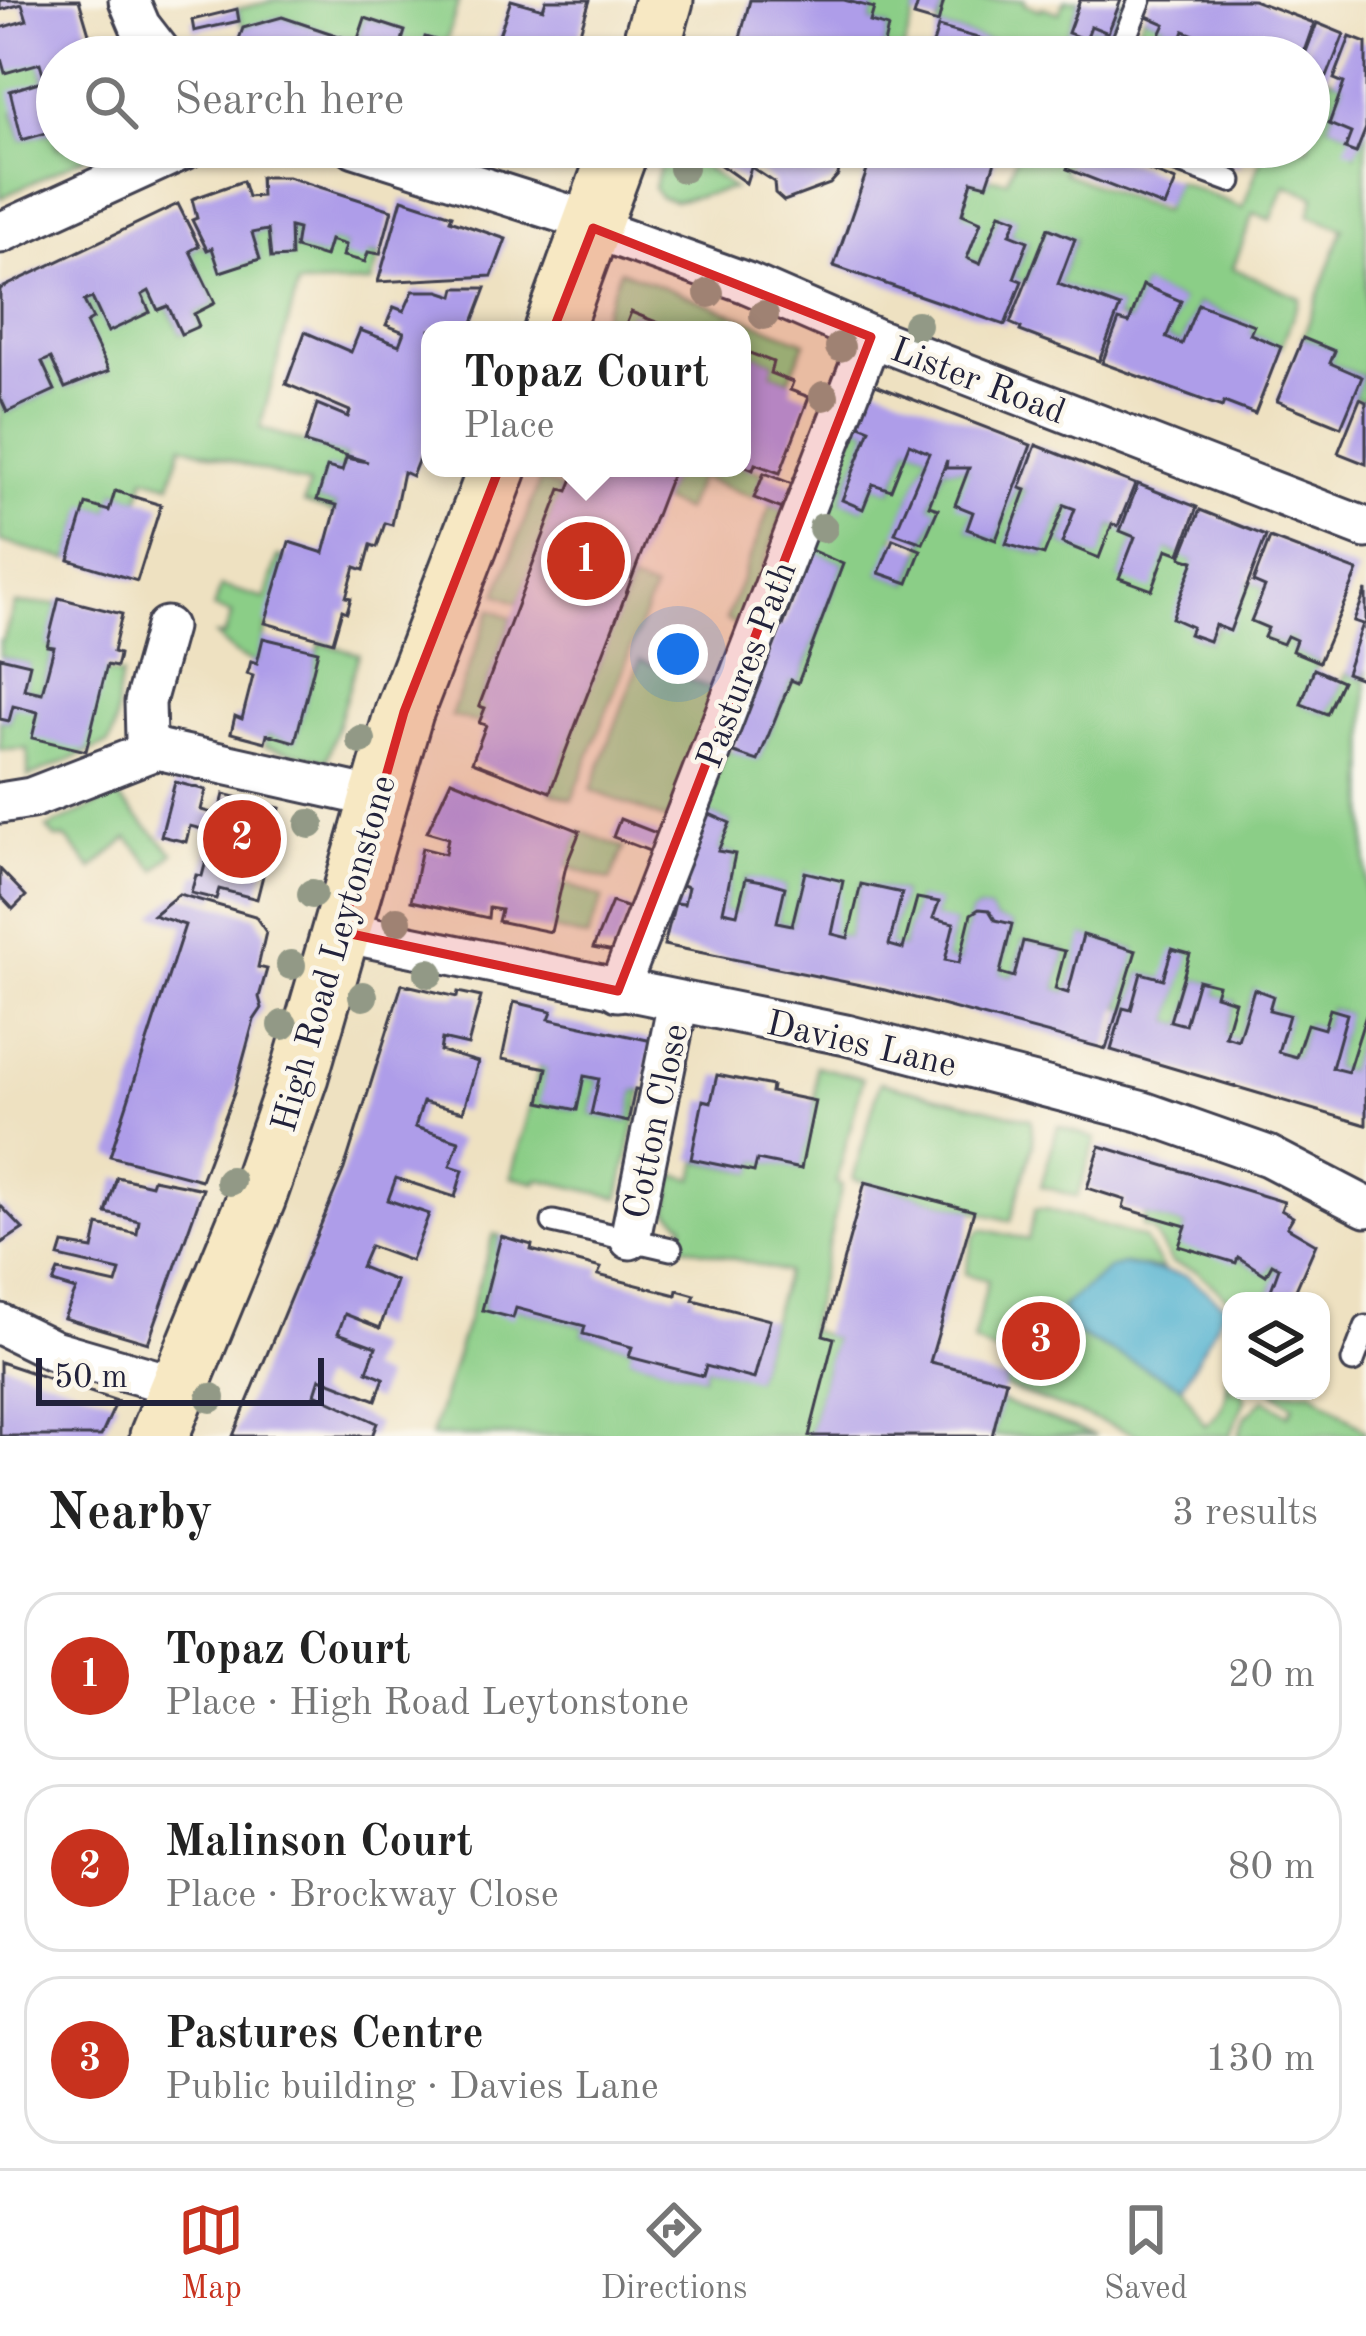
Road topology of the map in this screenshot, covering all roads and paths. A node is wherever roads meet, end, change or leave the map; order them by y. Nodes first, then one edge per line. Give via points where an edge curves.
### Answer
1 (129, 0) edge
2 (664, 0) edge
3 (1140, 0) edge
4 (148, 36) edge
5 (654, 36) edge
6 (1125, 36) edge
7 (142, 168) edge
8 (419, 168) edge
9 (613, 168) edge
10 (1194, 168) edge
11 (1231, 182) dead end
12 (594, 225) junction
13 (0, 232) edge
14 (557, 321) edge
15 (871, 337) junction
16 (495, 477) edge
17 (1366, 528) edge
18 (166, 627) dead end
19 (157, 749) junction
20 (377, 798) junction
21 (0, 803) edge
22 (341, 932) junction
23 (618, 991) junction
24 (678, 1002) junction
25 (1366, 1207) edge
26 (553, 1222) dead end
27 (630, 1239) junction
28 (671, 1249) dead end
29 (0, 1324) edge
30 (1366, 1327) edge
31 (1353, 1361) dead end
32 (170, 1411) edge

1 - 4 street
2 - 5 street
3 - 6 lane
7 - 13 street
8 - 12 street, Lister Road
9 - 12 street
10 - 11 lane
12 - 14 street
12 - 15 street, Lister Road
15 - 17 street, Lister Road
15 - 23 street, Pastures Path
16 - 20 street, High Road Leytonstone
18 - 19 street via 146,702 146,739
19 - 20 street
19 - 21 street
20 - 22 street, High Road Leytonstone
22 - 23 street, Davies Lane
22 - 32 street, High Road Leytonstone via 257,1197
23 - 24 street, Davies Lane
24 - 25 street, Davies Lane via 846,1034 1143,1112 1268,1156
24 - 27 street, Cotton Close
26 - 27 lane
27 - 28 lane
29 - 32 street
30 - 31 lane

